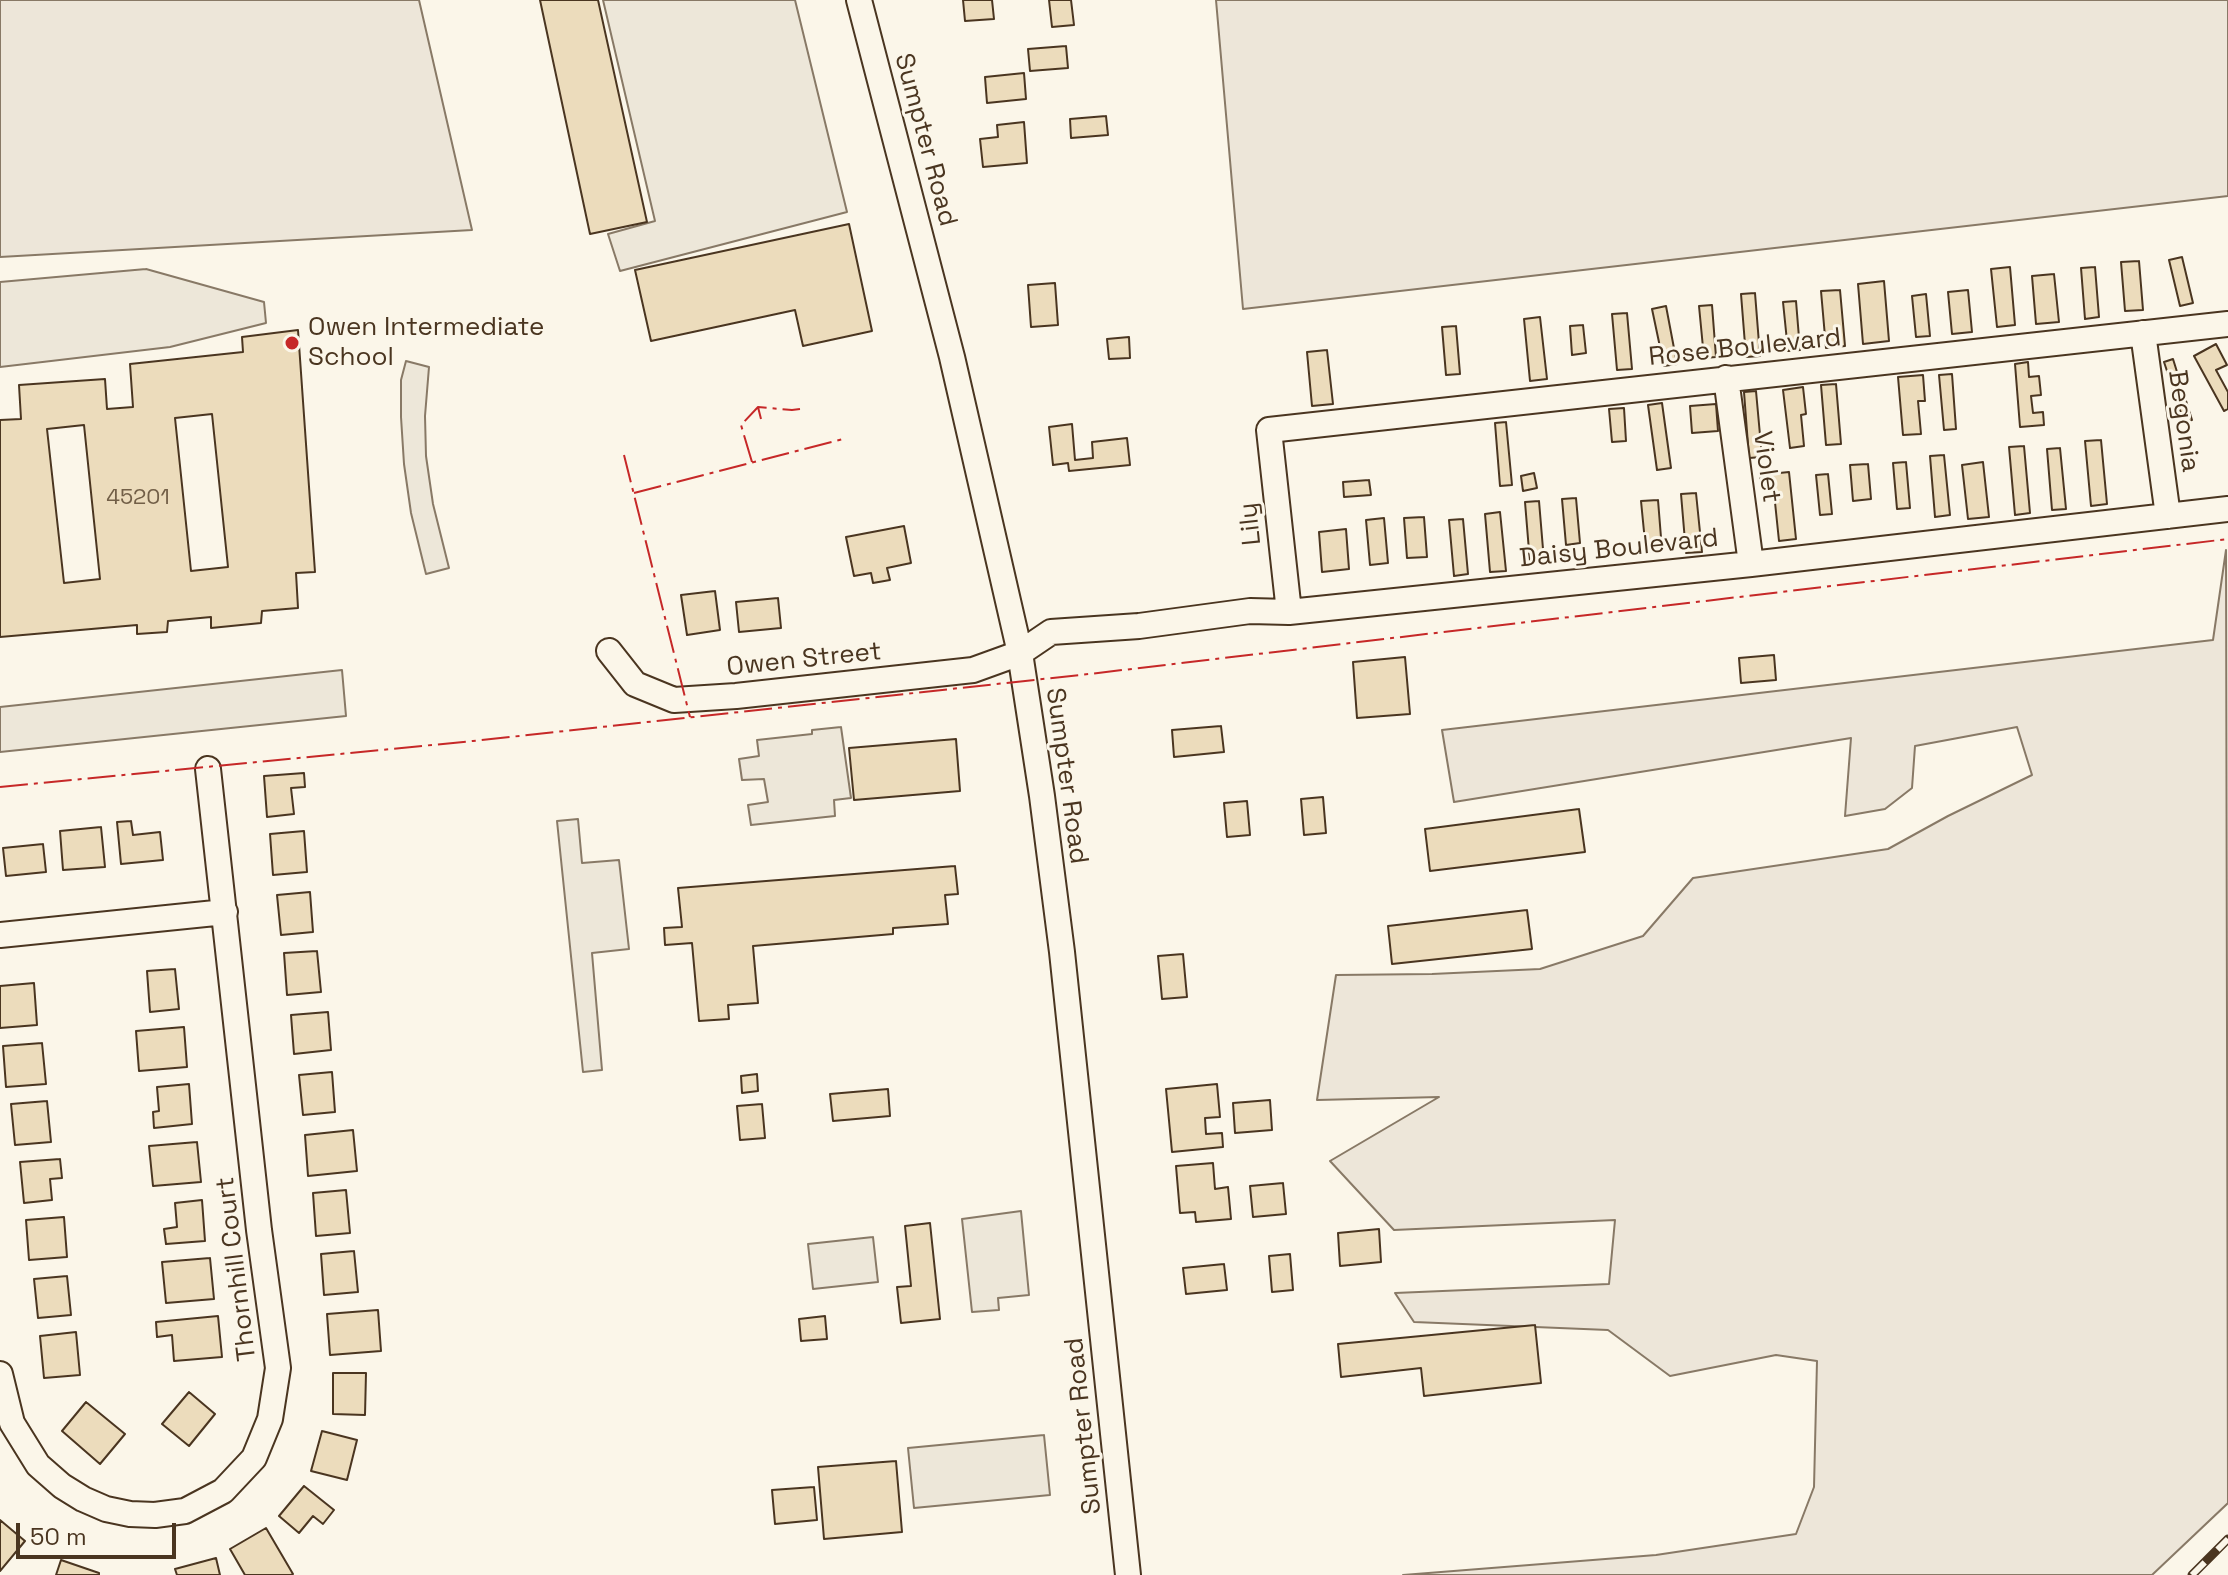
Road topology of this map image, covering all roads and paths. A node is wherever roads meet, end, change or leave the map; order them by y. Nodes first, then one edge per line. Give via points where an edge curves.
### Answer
1 (859, 0) edge
2 (2228, 324) edge
3 (2143, 333) junction
4 (1726, 378) junction
5 (1269, 430) joint
6 (2228, 509) edge
7 (2168, 516) junction
8 (1751, 564) junction
9 (1289, 612) junction
10 (609, 651) dead end
11 (1020, 653) junction
12 (208, 769) dead end
13 (225, 912) junction
14 (0, 935) edge
15 (0, 1374) edge
16 (1128, 1575) edge

1 - 11 street, Sumpter Road via 952,357
2 - 3 street, Rose Boulevard
3 - 4 street, Rose Boulevard
3 - 7 street, Begonia
4 - 5 street, Rose Boulevard
4 - 8 street, Violet
5 - 9 street, Lily
6 - 7 street, Daisy Boulevard
7 - 8 street, Daisy Boulevard
8 - 9 street, Daisy Boulevard
9 - 11 street, Daisy Boulevard via 1250,611 1051,632
10 - 11 street, Owen Street via 635,684 674,700 973,670
11 - 16 street, Sumpter Road via 1062,952
12 - 13 street, Thornhill Court
13 - 14 street
13 - 15 street, Thornhill Court via 278,1368 270,1419 254,1458 223,1491 185,1511 155,1515 106,1509 62,1486 38,1465 12,1423

